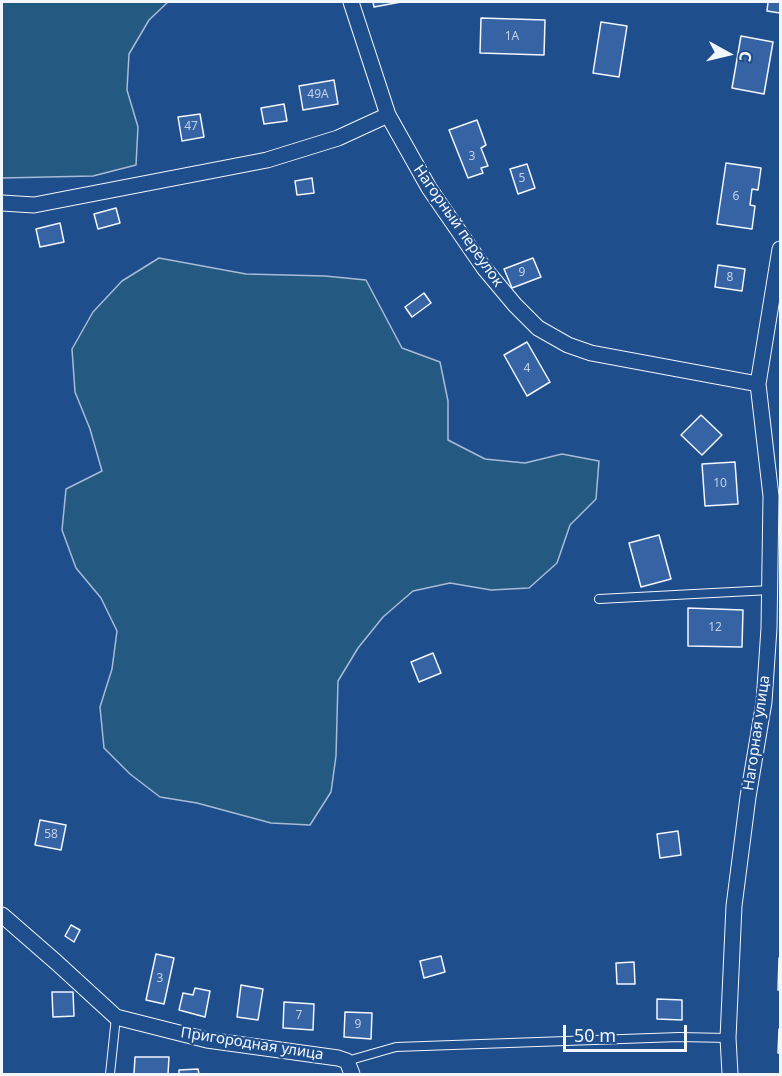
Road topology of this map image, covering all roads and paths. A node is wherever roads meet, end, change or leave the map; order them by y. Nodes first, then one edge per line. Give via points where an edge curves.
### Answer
1 (351, 2) edge
2 (388, 115) junction
3 (2, 203) edge
4 (780, 249) edge
5 (758, 384) junction
6 (770, 590) junction
7 (599, 599) dead end
8 (2, 915) edge
9 (116, 1017) junction
10 (728, 1038) junction
11 (349, 1068) edge
12 (110, 1074) edge
13 (730, 1074) edge

1 - 2 street, Нагорный переулок
2 - 3 street via 338,138 267,160 34,205
2 - 5 street, Нагорный переулок via 429,188 484,268 538,328 591,353
4 - 5 street, Нагорная улица
5 - 6 street, Нагорная улица via 771,496
6 - 7 lane
6 - 10 street, Нагорная улица via 764,702 734,906
8 - 9 street, Пригородная улица
9 - 11 street, Пригородная улица via 207,1040 338,1058
9 - 12 lane
10 - 11 lane via 396,1047
10 - 13 street, Нагорная улица

